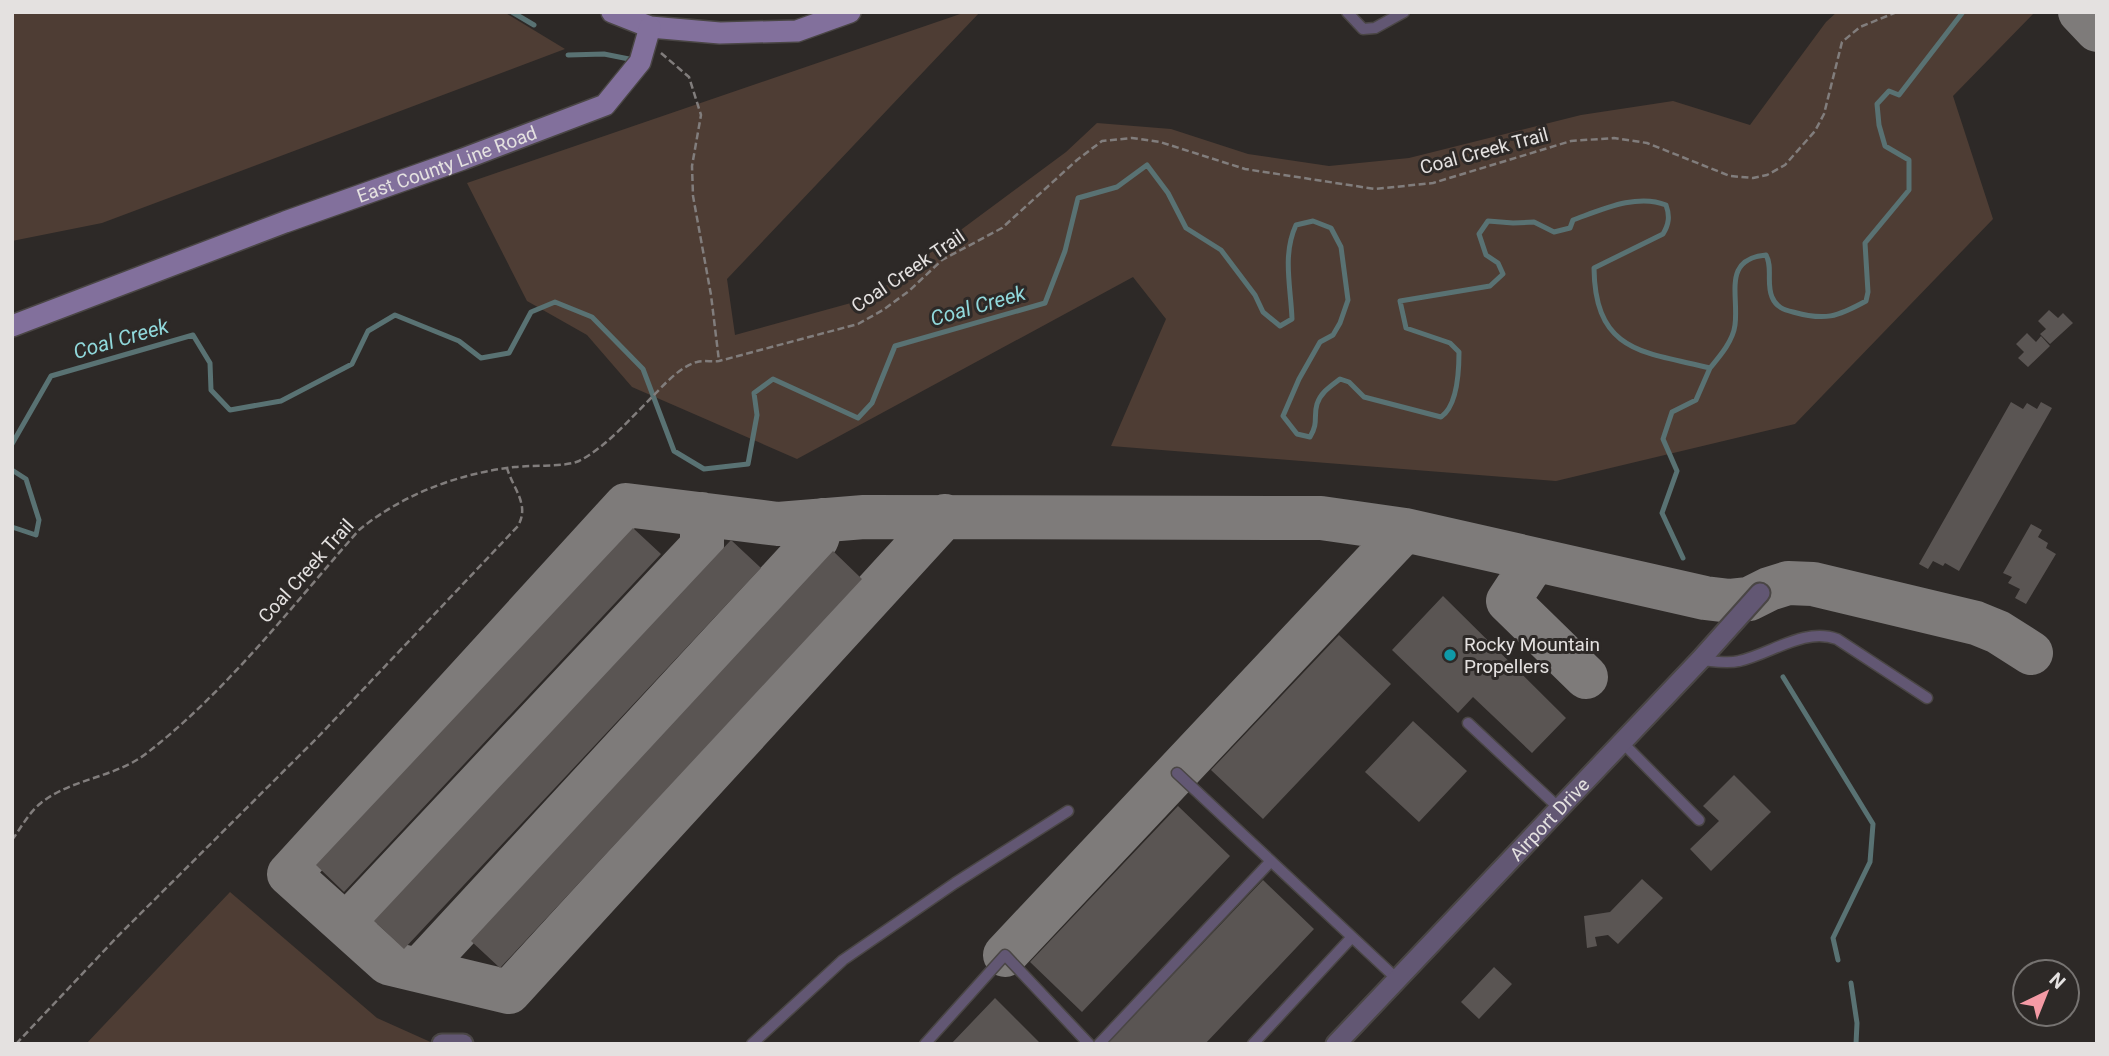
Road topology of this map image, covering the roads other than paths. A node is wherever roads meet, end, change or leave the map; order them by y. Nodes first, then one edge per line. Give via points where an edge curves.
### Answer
1 (612, 12) edge
2 (849, 12) edge
3 (1347, 12) edge
4 (1404, 12) edge
5 (650, 27) junction
6 (12, 326) edge
7 (1760, 593) dead end
8 (1700, 660) junction
9 (1927, 698) dead end
10 (1468, 723) dead end
11 (1622, 742) junction
12 (1177, 773) dead end
13 (1559, 808) junction
14 (1068, 811) dead end
15 (1699, 820) dead end
16 (1271, 861) junction
17 (1352, 937) junction
18 (1397, 979) junction
19 (442, 1044) edge
20 (463, 1044) edge
21 (752, 1044) edge
22 (925, 1044) edge
23 (1089, 1044) edge
24 (1099, 1044) edge
25 (1253, 1044) edge
26 (1336, 1044) edge

1 - 5 street
2 - 5 street via 797,31 720,33
3 - 4 lane via 1363,29 1375,28
5 - 6 street, East County Line Road via 640,62 604,105
7 - 8 street, Airport Drive
8 - 9 lane via 1736,662 1826,635
8 - 11 street, Airport Drive
10 - 13 lane
11 - 13 street, Airport Drive
11 - 15 lane
12 - 16 lane
13 - 18 street, Airport Drive
14 - 21 lane via 844,960
16 - 17 lane
16 - 24 lane
17 - 18 lane
17 - 25 lane
18 - 26 street, Airport Drive
19 - 20 street
22 - 23 lane via 1005,955

